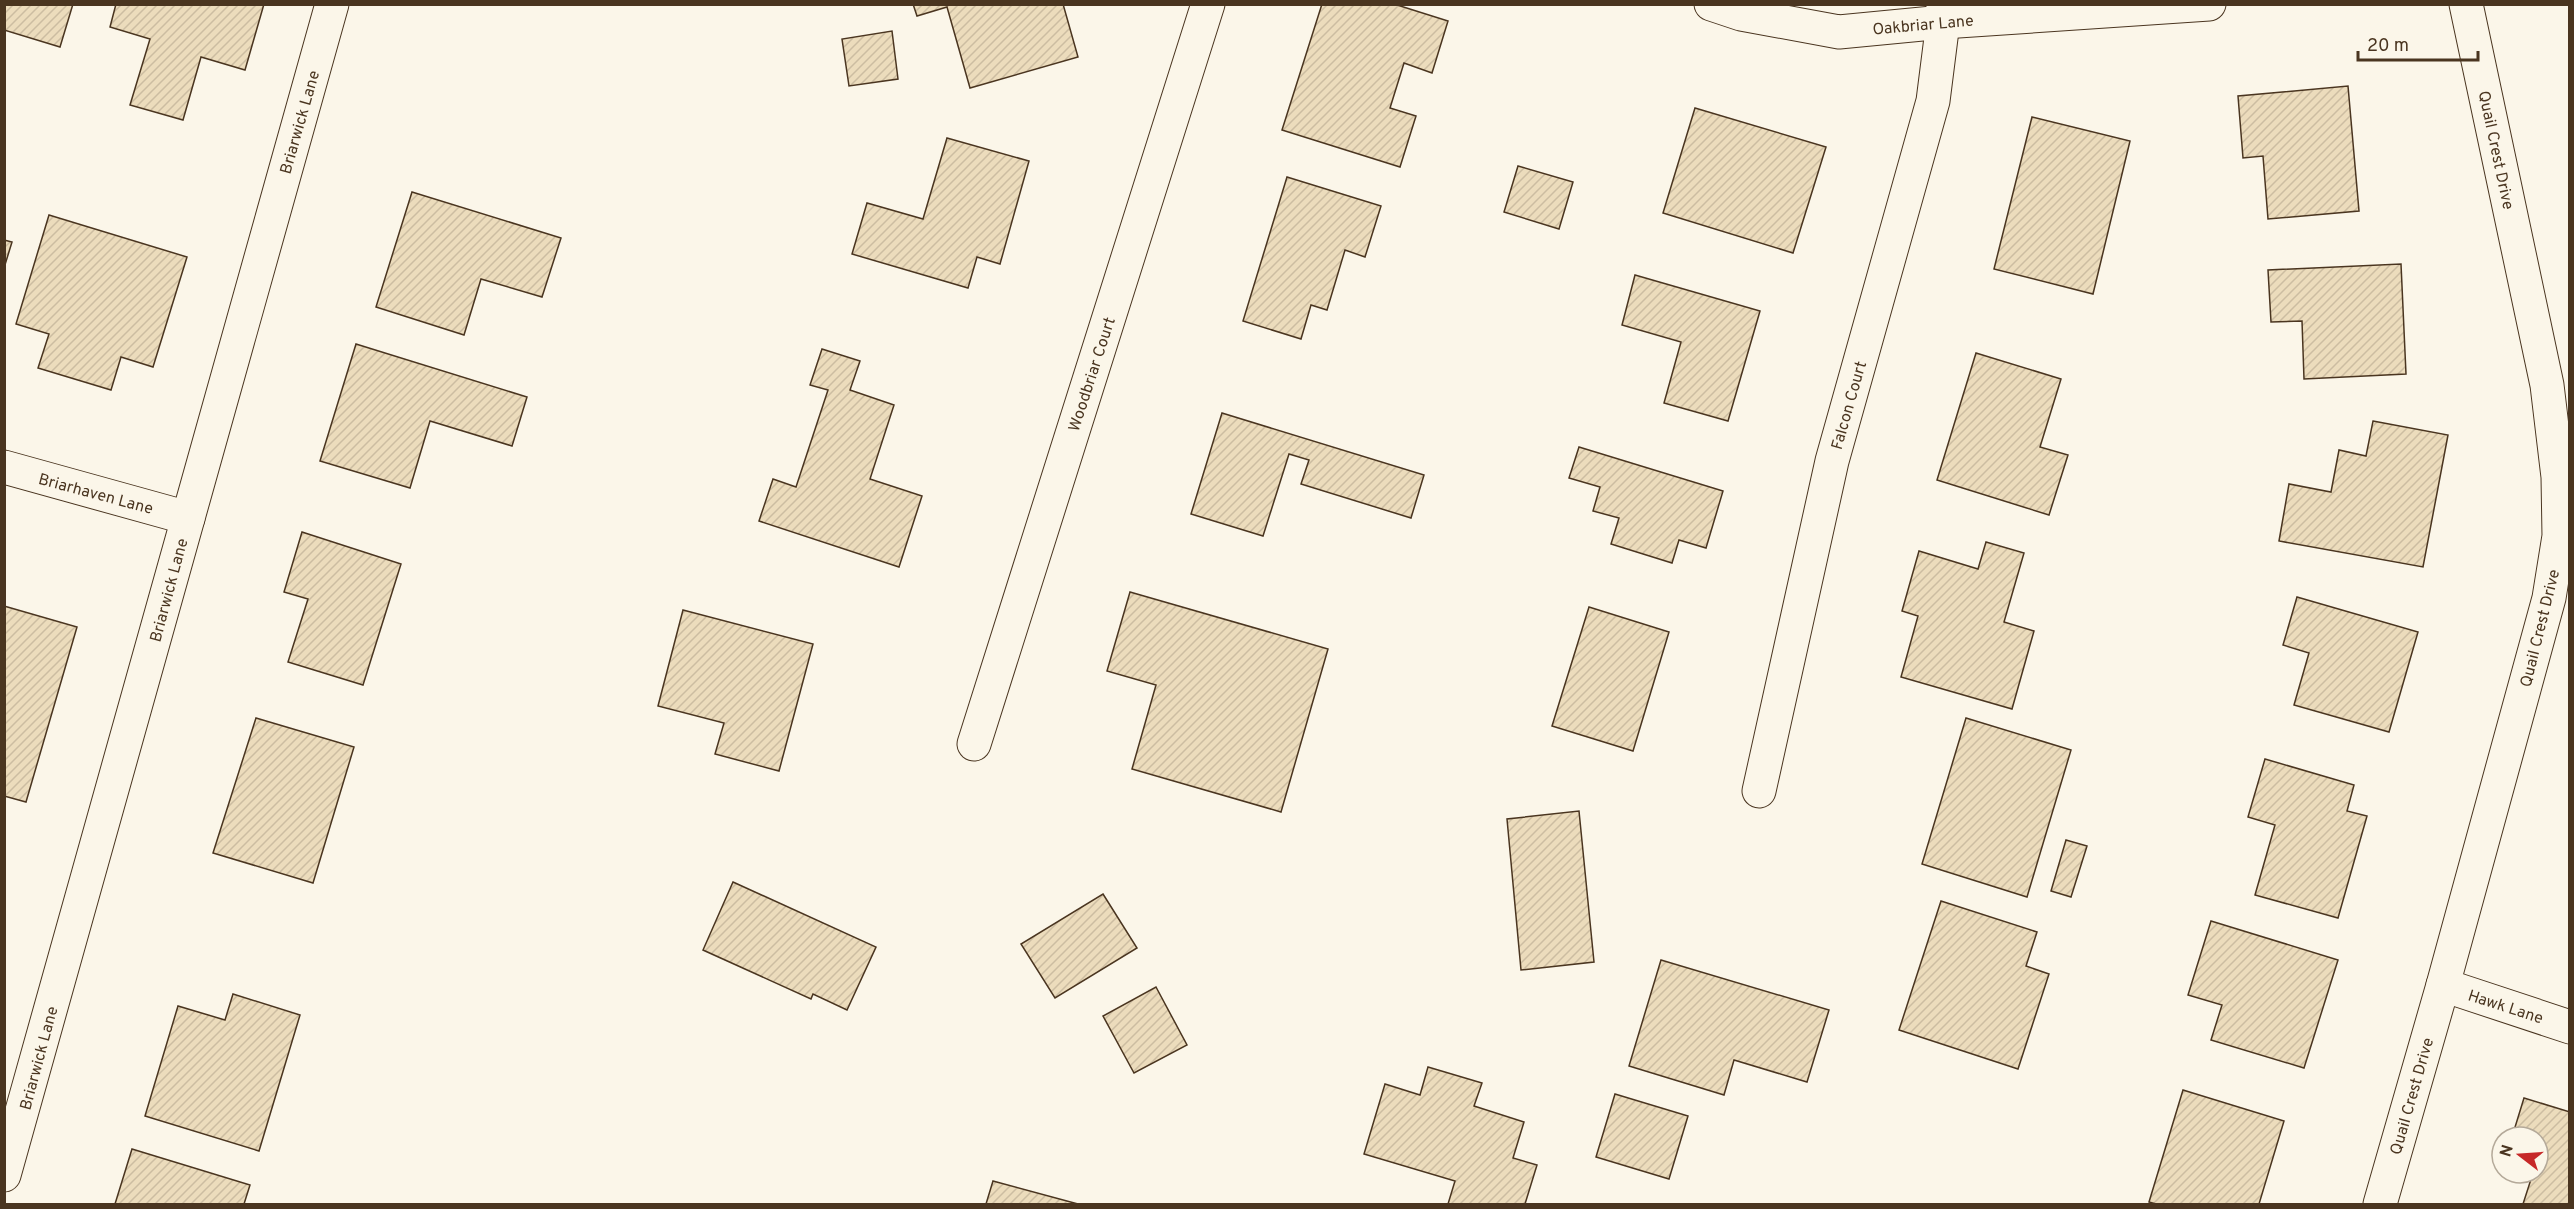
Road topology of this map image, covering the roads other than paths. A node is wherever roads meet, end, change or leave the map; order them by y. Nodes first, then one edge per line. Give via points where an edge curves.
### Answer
1 (332, 4) edge
2 (1208, 4) edge
3 (1711, 4) edge
4 (2209, 4) edge
5 (2466, 4) edge
6 (1943, 13) edge
7 (4, 467) edge
8 (188, 518) junction
9 (974, 744) dead end
10 (1759, 791) dead end
11 (2443, 985) junction
12 (2570, 1027) edge
13 (4, 1175) edge
14 (2380, 1204) edge

1 - 8 street, Briarwick Lane
2 - 9 street, Woodbriar Court
3 - 6 street, Oakbriar Lane via 1741,14 1839,32
4 - 6 street, Oakbriar Lane
5 - 11 street, Quail Crest Drive via 2547,385 2558,477 2559,536 2549,598
6 - 10 street, Falcon Court via 1933,101 1832,461
7 - 8 street, Briarhaven Lane
8 - 13 street, Briarwick Lane
11 - 12 street, Hawk Lane
11 - 14 street, Quail Crest Drive

